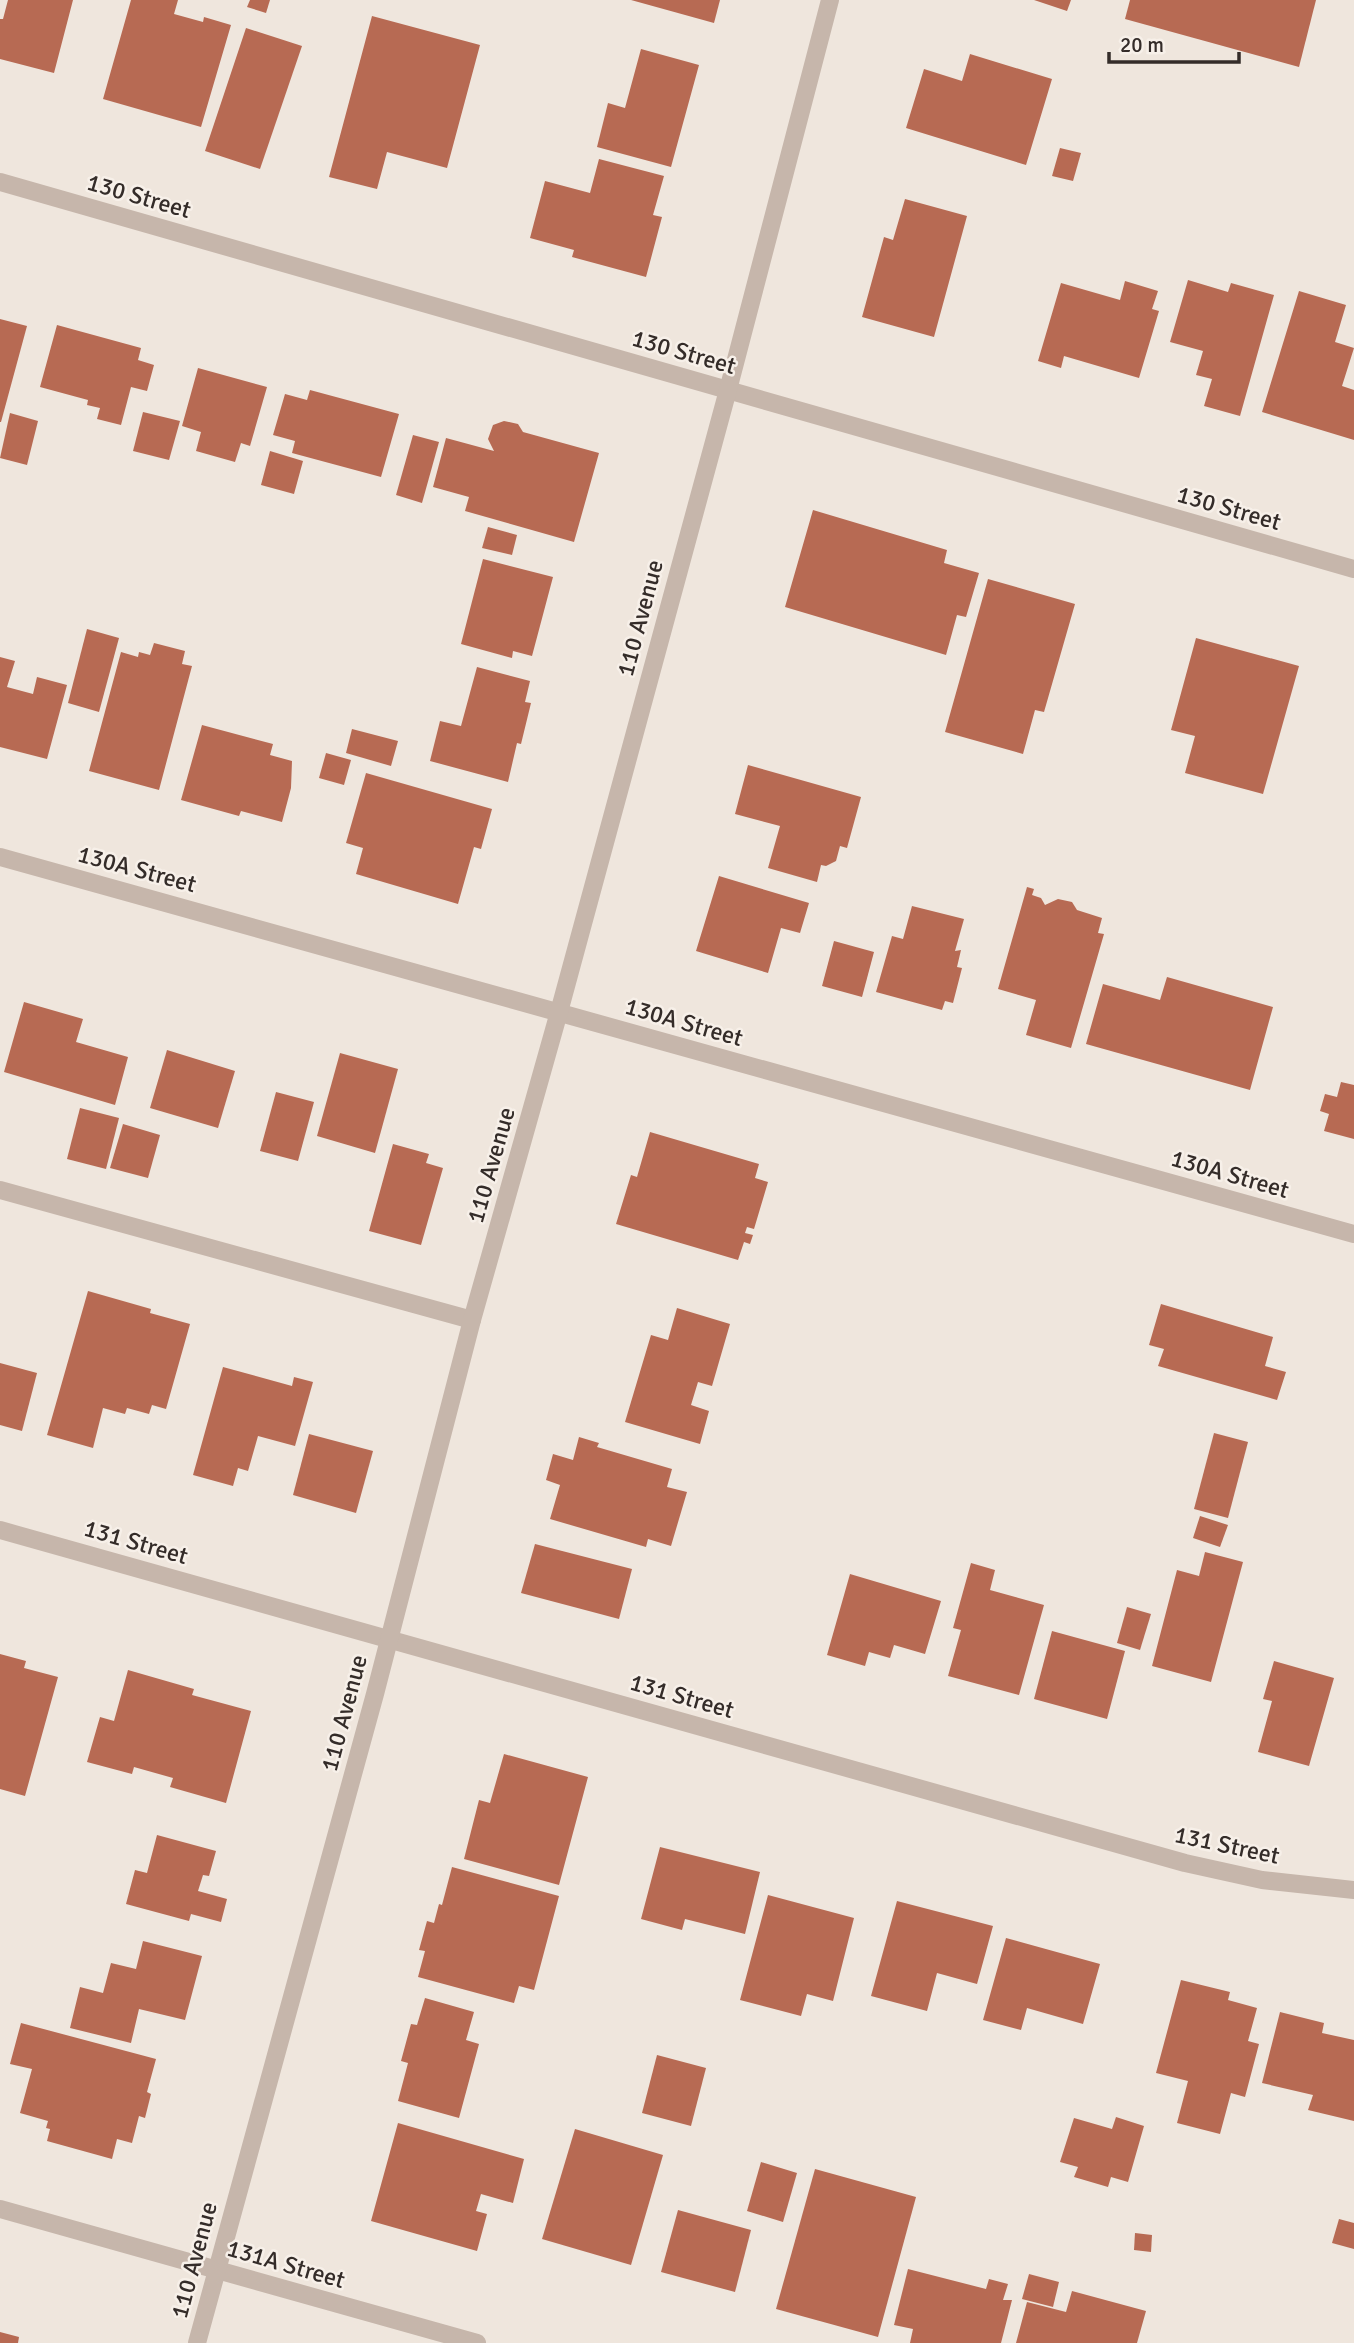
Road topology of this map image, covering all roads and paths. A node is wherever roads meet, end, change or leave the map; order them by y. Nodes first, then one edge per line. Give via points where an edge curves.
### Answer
1 (830, 0) edge
2 (0, 182) edge
3 (728, 390) junction
4 (1354, 569) edge
5 (0, 857) edge
6 (559, 1012) junction
7 (0, 1190) edge
8 (1354, 1234) edge
9 (472, 1320) junction
10 (0, 1530) edge
11 (389, 1639) junction
12 (1354, 1890) edge
13 (0, 2209) edge
14 (217, 2270) junction
15 (197, 2343) edge
16 (477, 2343) edge

1 - 3 street, 110 Avenue
2 - 3 street, 130 Street
3 - 4 street, 130 Street
3 - 6 street, 110 Avenue
5 - 6 street, 130A Street
6 - 8 street, 130A Street
6 - 9 street, 110 Avenue
7 - 9 street
9 - 11 street, 110 Avenue
10 - 11 street, 131 Street
11 - 12 street, 131 Street via 1185,1863 1262,1880
11 - 14 street, 110 Avenue
13 - 14 street, 131A Street
14 - 15 street, 110 Avenue
14 - 16 street, 131A Street

